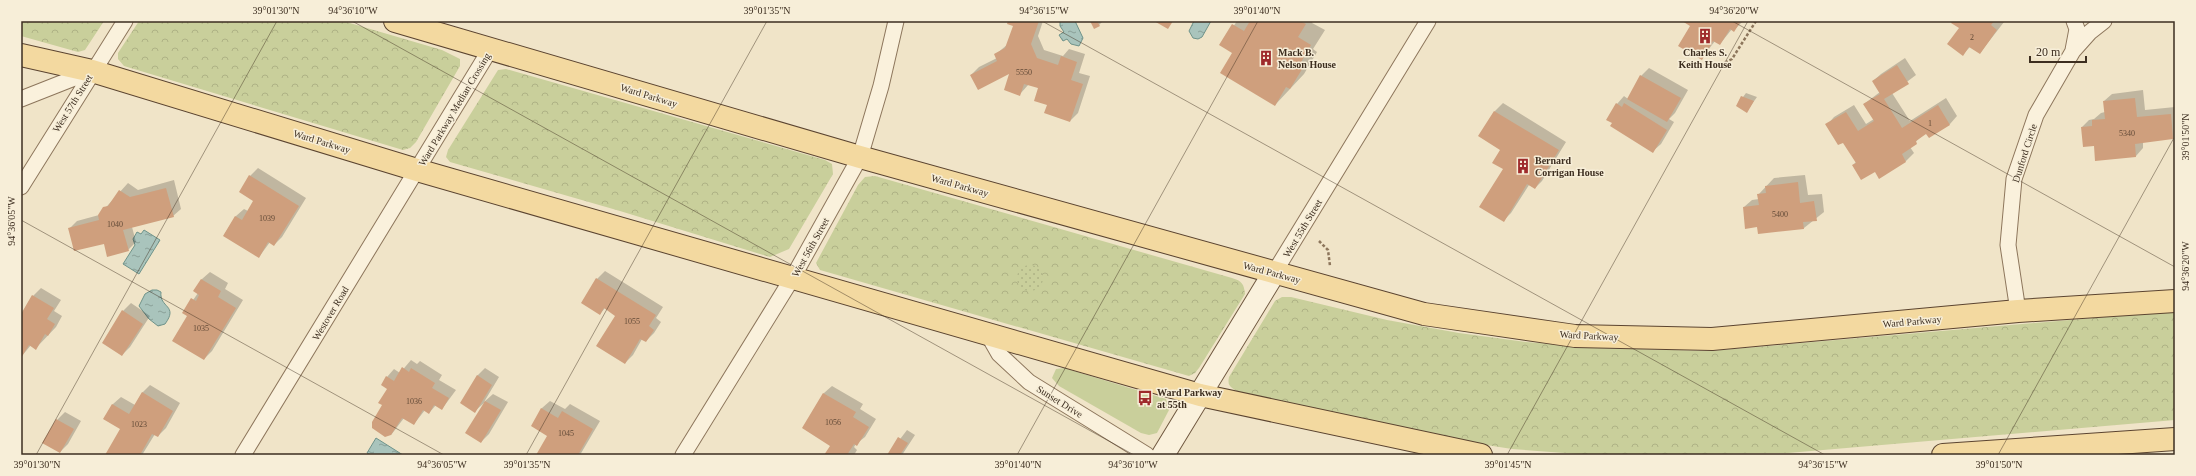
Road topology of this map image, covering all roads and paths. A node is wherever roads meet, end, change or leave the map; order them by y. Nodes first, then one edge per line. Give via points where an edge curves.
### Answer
1 (125, 21) edge
2 (395, 21) edge
3 (896, 21) edge
4 (1428, 21) edge
5 (1756, 21) edge
6 (2074, 21) edge
7 (2104, 21) edge
8 (491, 48) junction
9 (2073, 51) junction
10 (21, 55) edge
11 (1716, 67) dead end
12 (92, 71) junction
13 (21, 99) edge
14 (860, 157) junction
15 (417, 170) junction
16 (21, 186) edge
17 (1319, 242) dead end
18 (1330, 266) dead end
19 (1274, 273) junction
20 (793, 277) junction
21 (2175, 301) edge
22 (2018, 311) junction
23 (987, 333) junction
24 (1200, 395) junction
25 (2175, 440) edge
26 (243, 455) edge
27 (683, 455) edge
28 (1146, 455) edge
29 (1163, 455) edge
30 (1481, 455) edge
31 (1944, 455) edge

1 - 12 street, West 57th Street
2 - 8 main road, Ward Parkway
3 - 14 street, West 56th Street via 881,86
4 - 19 street, West 55th Street
5 - 11 path via 1732,59
6 - 9 street, Dunford Circle via 2077,29
7 - 9 street, Dunford Circle
8 - 14 main road, Ward Parkway
8 - 15 street, Ward Parkway Median Crossing
9 - 22 street, Dunford Circle via 2036,115 2014,179 2008,245
10 - 12 main road, Ward Parkway
12 - 13 street
12 - 15 main road, Ward Parkway
12 - 16 street, West 57th Street
14 - 19 main road, Ward Parkway
14 - 20 street, West 56th Street
15 - 20 main road, Ward Parkway
15 - 26 street, Westover Road
17 - 18 path via 1328,250
19 - 22 main road, Ward Parkway via 1424,314 1575,336 1712,339
19 - 24 main road, West 55th Street
20 - 23 main road, Ward Parkway
20 - 27 street, West 56th Street
21 - 22 main road, Ward Parkway
23 - 24 main road, Ward Parkway
23 - 28 street, Sunset Drive via 999,354 1029,382
24 - 29 main road, West 55th Street
24 - 30 main road, Ward Parkway
25 - 31 main road

